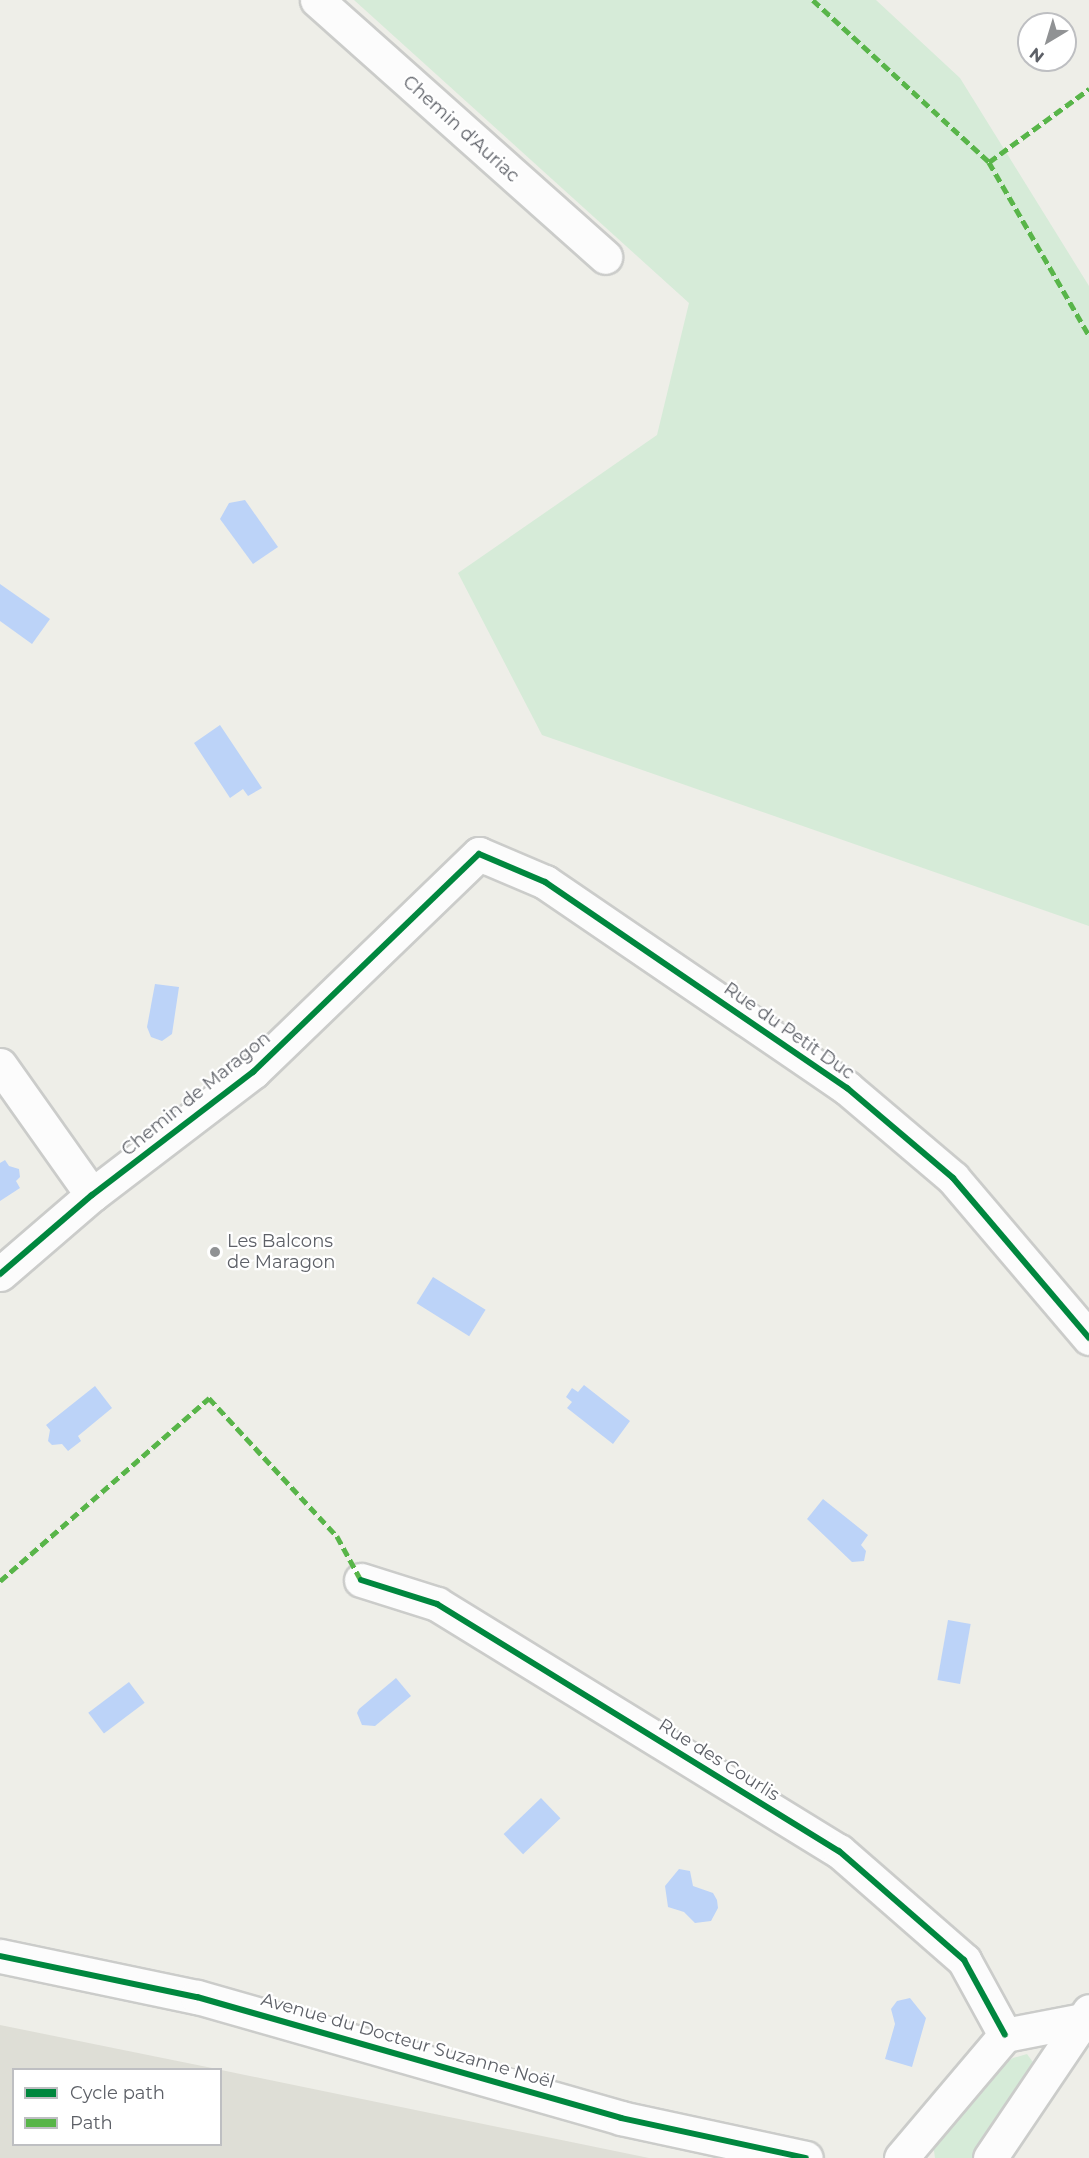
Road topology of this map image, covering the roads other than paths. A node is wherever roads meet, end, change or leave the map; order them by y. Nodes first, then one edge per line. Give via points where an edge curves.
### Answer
1 (317, 0) edge
2 (605, 257) dead end
3 (480, 854) joint
4 (0, 1065) edge
5 (92, 1195) junction
6 (0, 1274) edge
7 (1089, 1338) edge
8 (361, 1580) dead end
9 (0, 1956) edge
10 (1087, 2019) edge
11 (1005, 2035) junction
12 (807, 2158) edge
13 (901, 2158) edge
14 (990, 2158) edge

1 - 2 street, Chemin d'Auriac
3 - 5 street, Chemin de Maragon via 253,1072
3 - 7 street, Rue du Petit Duc via 545,882 847,1088 952,1178
4 - 5 street
5 - 6 street, Chemin de Maragon
8 - 11 street, Rue des Courlis via 437,1604 838,1851 964,1960
9 - 12 street, Avenue du Docteur Suzanne Noël via 197,1997 621,2118
10 - 11 street
10 - 14 street
11 - 13 street

